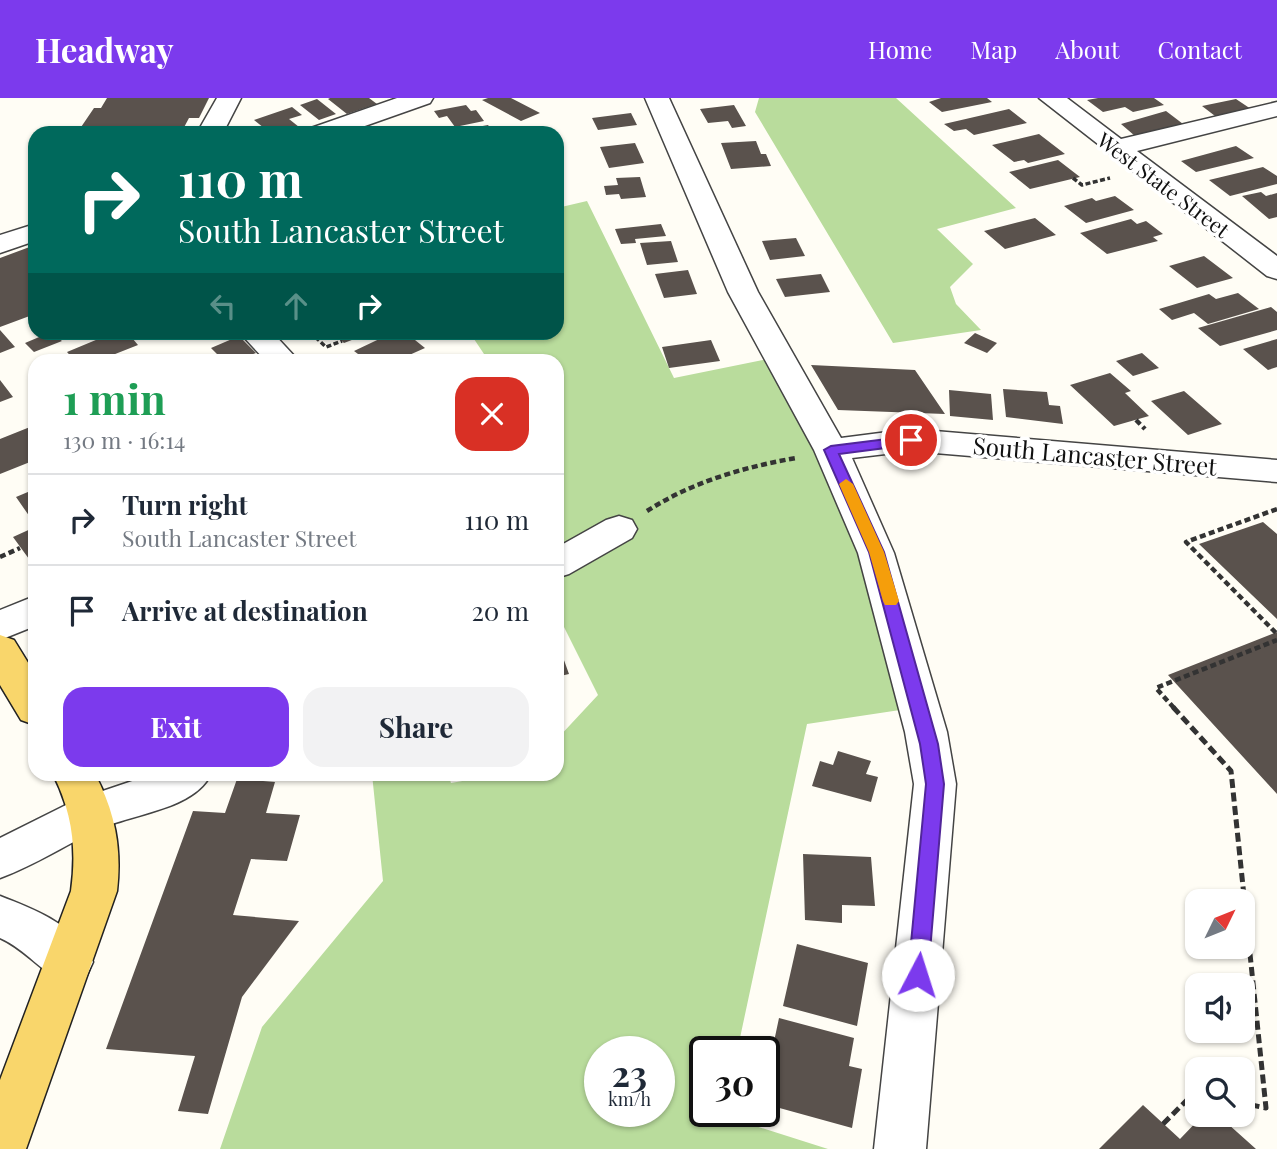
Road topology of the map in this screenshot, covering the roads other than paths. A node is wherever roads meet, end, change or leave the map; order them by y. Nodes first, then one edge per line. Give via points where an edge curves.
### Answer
1 (229, 98) edge
2 (421, 98) edge
3 (657, 98) edge
4 (1051, 98) edge
5 (1277, 109) edge
6 (214, 126) edge
7 (340, 126) edge
8 (1117, 148) junction
9 (28, 234) edge
10 (0, 244) edge
11 (1277, 270) edge
12 (262, 340) edge
13 (276, 354) edge
14 (817, 454) junction
15 (1277, 471) edge
16 (619, 529) road end
17 (564, 560) edge
18 (28, 613) edge
19 (0, 626) edge
20 (0, 650) edge
21 (28, 697) edge
22 (177, 781) edge
23 (82, 793) edge
24 (0, 859) edge
25 (0, 917) edge
26 (69, 962) junction
27 (0, 1149) edge
28 (900, 1149) edge

1 - 6 street
2 - 7 street
3 - 14 street
4 - 8 street, West State Street
5 - 8 street
8 - 11 street, West State Street
9 - 10 street
12 - 13 street
14 - 15 street, South Lancaster Street via 911,440
14 - 28 street via 876,552 926,732 935,784
16 - 17 street
18 - 19 street
20 - 21 main road
22 - 23 street via 153,794
23 - 24 street
23 - 26 main road via 98,846 94,891
25 - 26 street via 32,930
26 - 27 main road

